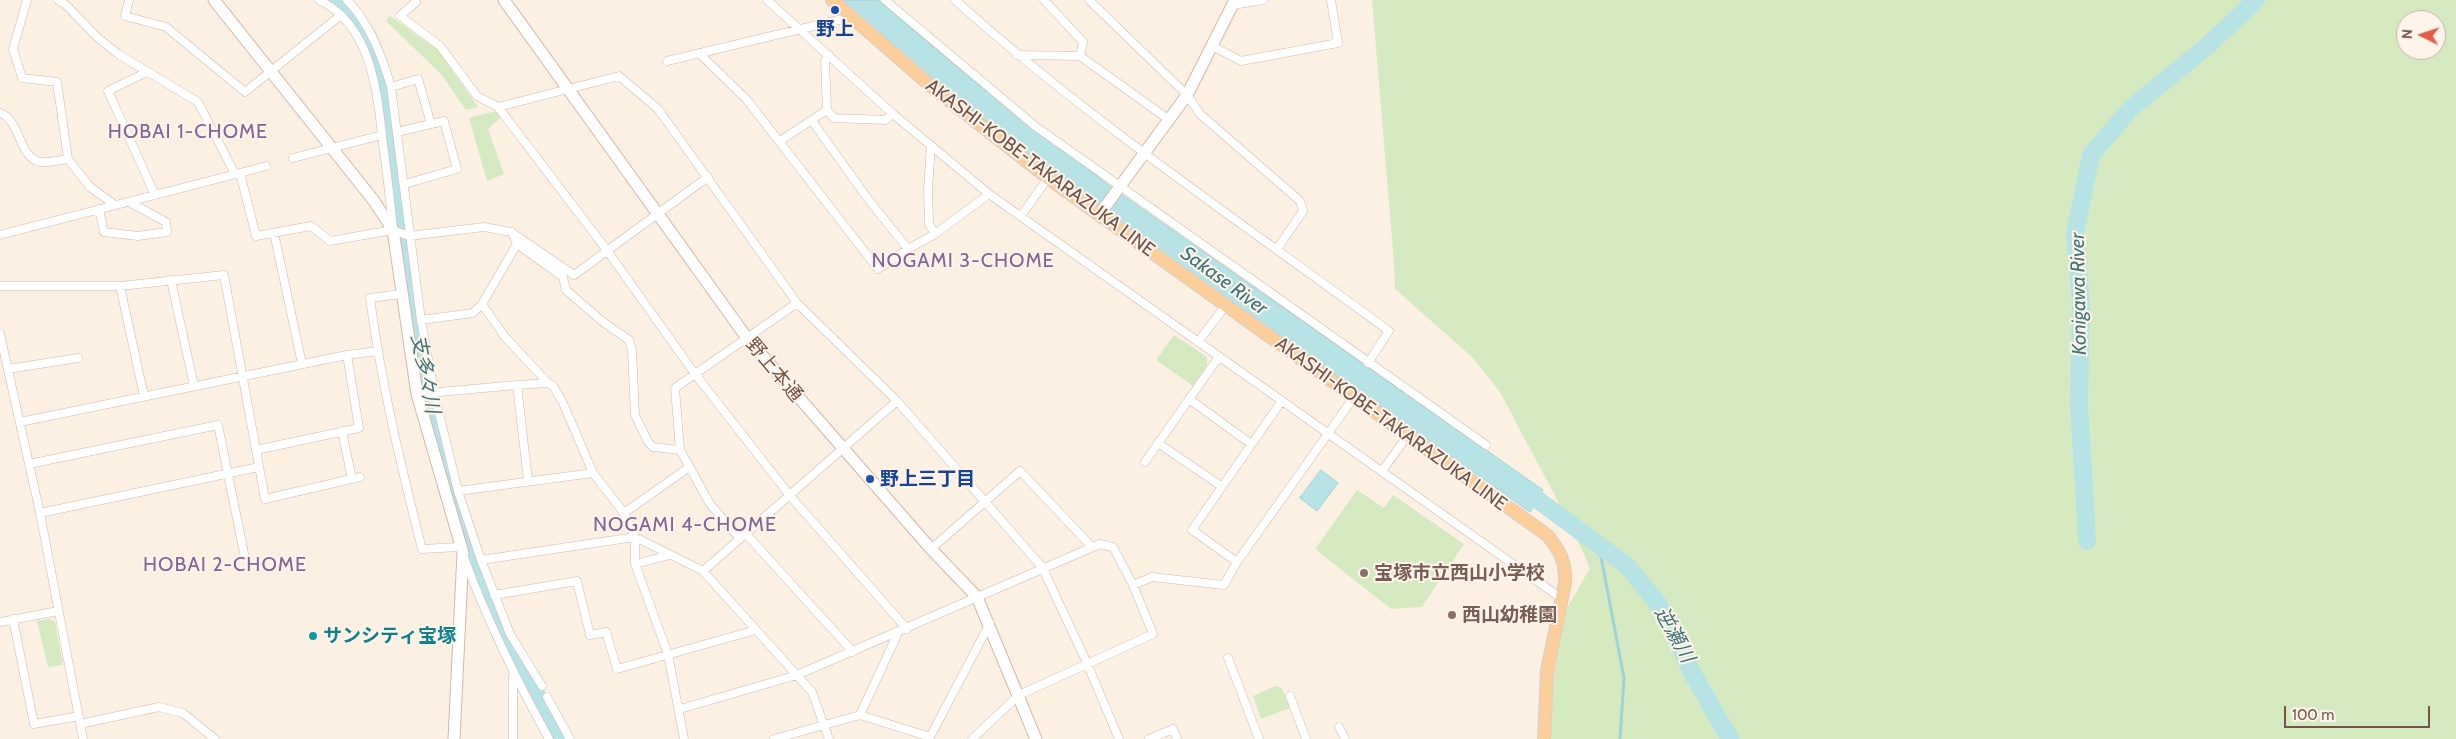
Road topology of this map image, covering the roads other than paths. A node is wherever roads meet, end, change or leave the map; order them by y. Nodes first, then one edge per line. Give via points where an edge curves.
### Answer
1 (27, 0) edge
2 (58, 0) edge
3 (129, 0) edge
4 (214, 0) edge
5 (319, 0) edge
6 (347, 0) edge
7 (504, 0) edge
8 (767, 0) edge
9 (832, 0) edge
10 (885, 0) edge
11 (955, 0) edge
12 (1044, 0) edge
13 (1089, 0) edge
14 (1263, 0) edge
15 (1331, 0) edge
16 (417, 1) edge
17 (1234, 2) edge
18 (341, 15) junction
19 (851, 17) junction
20 (800, 29) junction
21 (1212, 46) junction
22 (700, 54) junction
23 (1017, 55) junction
24 (829, 56) junction
25 (1080, 56) junction
26 (667, 61) dead end
27 (271, 71) junction
28 (147, 72) junction
29 (391, 87) junction
30 (567, 88) junction
31 (1187, 95) junction
32 (498, 107) junction
33 (826, 110) junction
34 (0, 113) edge
35 (893, 114) junction
36 (1168, 119) junction
37 (812, 121) junction
38 (431, 124) junction
39 (397, 132) junction
40 (382, 136) junction
41 (780, 141) junction
42 (931, 146) junction
43 (333, 148) junction
44 (1145, 153) junction
45 (293, 158) dead end
46 (68, 159) junction
47 (266, 166) dead end
48 (238, 174) junction
49 (708, 177) junction
50 (1048, 178) junction
51 (405, 184) junction
52 (1118, 186) junction
53 (989, 194) junction
54 (155, 195) junction
55 (129, 202) junction
56 (115, 205) junction
57 (99, 209) junction
58 (657, 214) junction
59 (1099, 215) junction
60 (1021, 216) junction
61 (395, 231) junction
62 (274, 232) junction
63 (511, 232) junction
64 (935, 234) junction
65 (0, 235) edge
66 (408, 235) junction
67 (517, 244) junction
68 (908, 249) junction
69 (1277, 249) junction
70 (606, 250) junction
71 (171, 280) junction
72 (0, 286) edge
73 (120, 286) junction
74 (401, 294) junction
75 (797, 303) junction
76 (482, 304) junction
77 (1226, 305) junction
78 (421, 320) junction
79 (0, 334) edge
80 (746, 338) junction
81 (1198, 342) junction
82 (377, 351) junction
83 (347, 355) junction
84 (78, 358) dead end
85 (1218, 358) junction
86 (302, 364) junction
87 (1368, 364) junction
88 (9, 371) junction
89 (695, 374) junction
90 (0, 376) edge
91 (244, 376) junction
92 (548, 384) junction
93 (517, 385) junction
94 (194, 386) junction
95 (426, 393) junction
96 (144, 396) junction
97 (1354, 397) junction
98 (1189, 399) junction
99 (897, 401) junction
100 (1281, 402) junction
101 (20, 422) junction
102 (342, 431) junction
103 (1329, 434) junction
104 (1408, 435) junction
105 (1158, 443) junction
106 (1251, 444) junction
107 (1486, 445) dead end
108 (256, 450) junction
109 (680, 450) junction
110 (844, 450) junction
111 (1144, 462) dead end
112 (29, 464) junction
113 (259, 467) junction
114 (688, 468) junction
115 (1382, 471) junction
116 (227, 473) junction
117 (593, 473) junction
118 (528, 481) junction
119 (1222, 486) junction
120 (458, 491) junction
121 (791, 497) junction
122 (986, 502) junction
123 (40, 513) junction
124 (624, 513) junction
125 (636, 537) junction
126 (743, 537) junction
127 (1092, 547) junction
128 (932, 549) junction
129 (461, 550) junction
130 (244, 553) dead end
131 (670, 555) junction
132 (481, 560) junction
133 (1237, 562) junction
134 (635, 564) junction
135 (1042, 567) junction
136 (703, 572) junction
137 (1133, 585) junction
138 (494, 596) junction
139 (977, 597) junction
140 (1561, 598) junction
141 (58, 611) junction
142 (13, 619) junction
143 (0, 622) edge
144 (990, 623) junction
145 (907, 629) junction
146 (756, 630) junction
147 (898, 633) junction
148 (853, 652) junction
149 (668, 654) junction
150 (1228, 658) dead end
151 (1087, 663) junction
152 (513, 673) junction
153 (797, 675) junction
154 (542, 686) dead end
155 (1019, 695) junction
156 (548, 696) dead end
157 (1290, 696) dead end
158 (680, 709) junction
159 (860, 715) junction
160 (79, 720) junction
161 (825, 724) junction
162 (1339, 727) dead end
163 (975, 738) edge
164 (83, 739) edge
165 (215, 739) edge
166 (454, 739) edge
167 (513, 739) edge
168 (549, 739) edge
169 (570, 739) edge
170 (684, 739) edge
171 (774, 739) edge
172 (829, 739) edge
173 (1036, 739) edge
174 (1119, 739) edge
175 (1150, 739) edge
176 (1177, 739) edge
177 (1259, 739) edge
178 (1306, 739) edge
179 (1345, 739) edge
180 (1544, 739) edge

1 - 46 street via 13,49 22,78 57,82
2 - 28 street via 97,38
3 - 27 street via 125,16 166,27 245,92
4 - 27 street
5 - 18 street
6 - 29 street via 381,52
7 - 30 street, 野上本通
8 - 20 street
9 - 19 main road, AKASHI-KOBE-TAKARAZUKA LINE
10 - 52 street via 1035,126
11 - 23 street
12 - 25 street via 1083,42
13 - 31 street
14 - 17 street
15 - 21 street via 1338,43 1241,61
16 - 32 street via 400,16 440,46 477,96
17 - 21 street
18 - 27 street
18 - 40 street via 358,38 372,68
19 - 20 street
19 - 50 main road, AKASHI-KOBE-TAKARAZUKA LINE via 959,110
20 - 22 street
20 - 24 street
21 - 31 street
22 - 26 street
22 - 41 street via 747,100
23 - 25 street
23 - 44 street
24 - 33 street via 825,61
24 - 35 street
25 - 36 street
27 - 43 street
28 - 48 street via 198,102
28 - 54 street via 108,91
29 - 38 street via 418,79
29 - 39 street
30 - 32 street
30 - 49 street via 619,76 658,109
30 - 58 street, 野上本通
31 - 36 street
31 - 69 street via 1200,114 1300,201 1303,211
32 - 70 street
33 - 35 street via 838,120 885,120
33 - 37 street
34 - 46 street via 10,120 29,156 43,163
35 - 42 street
36 - 44 street
37 - 41 street
37 - 68 street
38 - 39 street
38 - 51 street via 444,121 457,169
39 - 51 street
40 - 43 street
40 - 61 street
41 - 68 street via 878,269
42 - 53 street
42 - 64 street via 928,224
43 - 45 street
43 - 61 street
44 - 52 street
44 - 69 street
46 - 56 street via 90,187
47 - 48 street
48 - 54 street
48 - 62 street via 256,236
49 - 58 street
49 - 75 street
50 - 59 main road, AKASHI-KOBE-TAKARAZUKA LINE
50 - 60 street
51 - 66 street
52 - 59 street
52 - 87 street
53 - 60 street
53 - 64 street
54 - 55 street
55 - 56 street
55 - 57 street via 166,222 167,232 138,236 104,232
56 - 57 street
57 - 65 street
58 - 70 street
58 - 80 street, 野上本通
59 - 77 main road, AKASHI-KOBE-TAKARAZUKA LINE
60 - 81 street
61 - 62 street via 330,241 311,226
61 - 66 street
61 - 74 street
62 - 86 street
63 - 66 street via 484,227
63 - 67 street
63 - 70 street via 574,275
64 - 68 street
66 - 78 street
67 - 76 street
67 - 109 street via 563,278 566,290 629,340 638,423 653,447
69 - 87 street via 1389,331
70 - 89 street
71 - 73 street
71 - 91 street via 224,275
71 - 94 street
72 - 73 street
73 - 96 street
74 - 82 street via 370,298
74 - 95 street
75 - 80 street
75 - 99 street
76 - 78 street via 472,313
76 - 92 street via 505,337
77 - 81 street
77 - 97 main road, AKASHI-KOBE-TAKARAZUKA LINE
78 - 95 street
79 - 88 street
80 - 89 street
80 - 110 street, 野上本通
81 - 85 street
82 - 83 street
82 - 129 street via 422,549
83 - 86 street
83 - 102 street via 359,428
84 - 88 street
85 - 98 street
85 - 100 street
86 - 91 street
87 - 107 street
88 - 90 street
88 - 101 street
89 - 109 street via 675,388
89 - 121 street
91 - 94 street
91 - 108 street
92 - 93 street
92 - 117 street via 553,386 564,403
93 - 95 street
93 - 118 street
94 - 96 street
95 - 120 street
95 - 129 street
96 - 101 street
97 - 103 street
97 - 104 main road, AKASHI-KOBE-TAKARAZUKA LINE
98 - 105 street
98 - 106 street
99 - 110 street
99 - 122 street
100 - 103 street
100 - 106 street
101 - 112 street
102 - 108 street
102 - 113 street via 356,478 265,498
103 - 115 street
103 - 133 street
104 - 115 street
104 - 140 main road, AKASHI-KOBE-TAKARAZUKA LINE via 1547,536 1565,565
105 - 111 street
105 - 119 street
106 - 119 street
108 - 113 street
109 - 114 street
110 - 121 street
110 - 128 street, 野上本通
112 - 116 street via 218,425
112 - 123 street
113 - 116 street
114 - 124 street
114 - 126 street via 710,504
115 - 140 street
116 - 123 street
116 - 130 street
117 - 118 street
117 - 124 street
118 - 120 street
119 - 133 street via 1192,530
120 - 132 street
121 - 126 street
121 - 145 street
122 - 127 street via 1020,471
122 - 128 street
122 - 135 street
123 - 141 street
124 - 125 street
125 - 131 street
125 - 132 street
125 - 134 street
126 - 136 street
126 - 148 street
127 - 135 street
127 - 137 street via 1100,544 1113,547
128 - 139 street, 野上本通
129 - 152 street via 480,603
129 - 166 street
131 - 134 street
131 - 136 street
132 - 138 street
133 - 137 street via 1224,585 1152,576
134 - 149 street
135 - 139 street
135 - 151 street
136 - 146 street
137 - 151 street via 1152,634
138 - 149 street via 577,581 590,635 606,632 617,669
138 - 154 street via 510,634
139 - 144 street, 野上本通
139 - 145 street
140 - 180 main road, AKASHI-KOBE-TAKARAZUKA LINE via 1546,676
141 - 142 street
141 - 160 street
142 - 143 street
142 - 160 street via 34,724
144 - 155 street, 野上本通
144 - 159 street via 930,737
145 - 147 street
146 - 149 street
146 - 153 street
147 - 148 street
147 - 159 street
148 - 153 street
149 - 158 street
150 - 177 street
151 - 155 street
151 - 174 street
152 - 167 street
152 - 168 street
153 - 158 street
153 - 161 street via 812,692
155 - 163 street
155 - 173 street, 野上本通
156 - 169 street
157 - 178 street
158 - 170 street
159 - 161 street
160 - 164 street
160 - 165 street via 159,707 183,713
161 - 171 street
161 - 172 street
162 - 179 street
175 - 176 street via 1173,729

